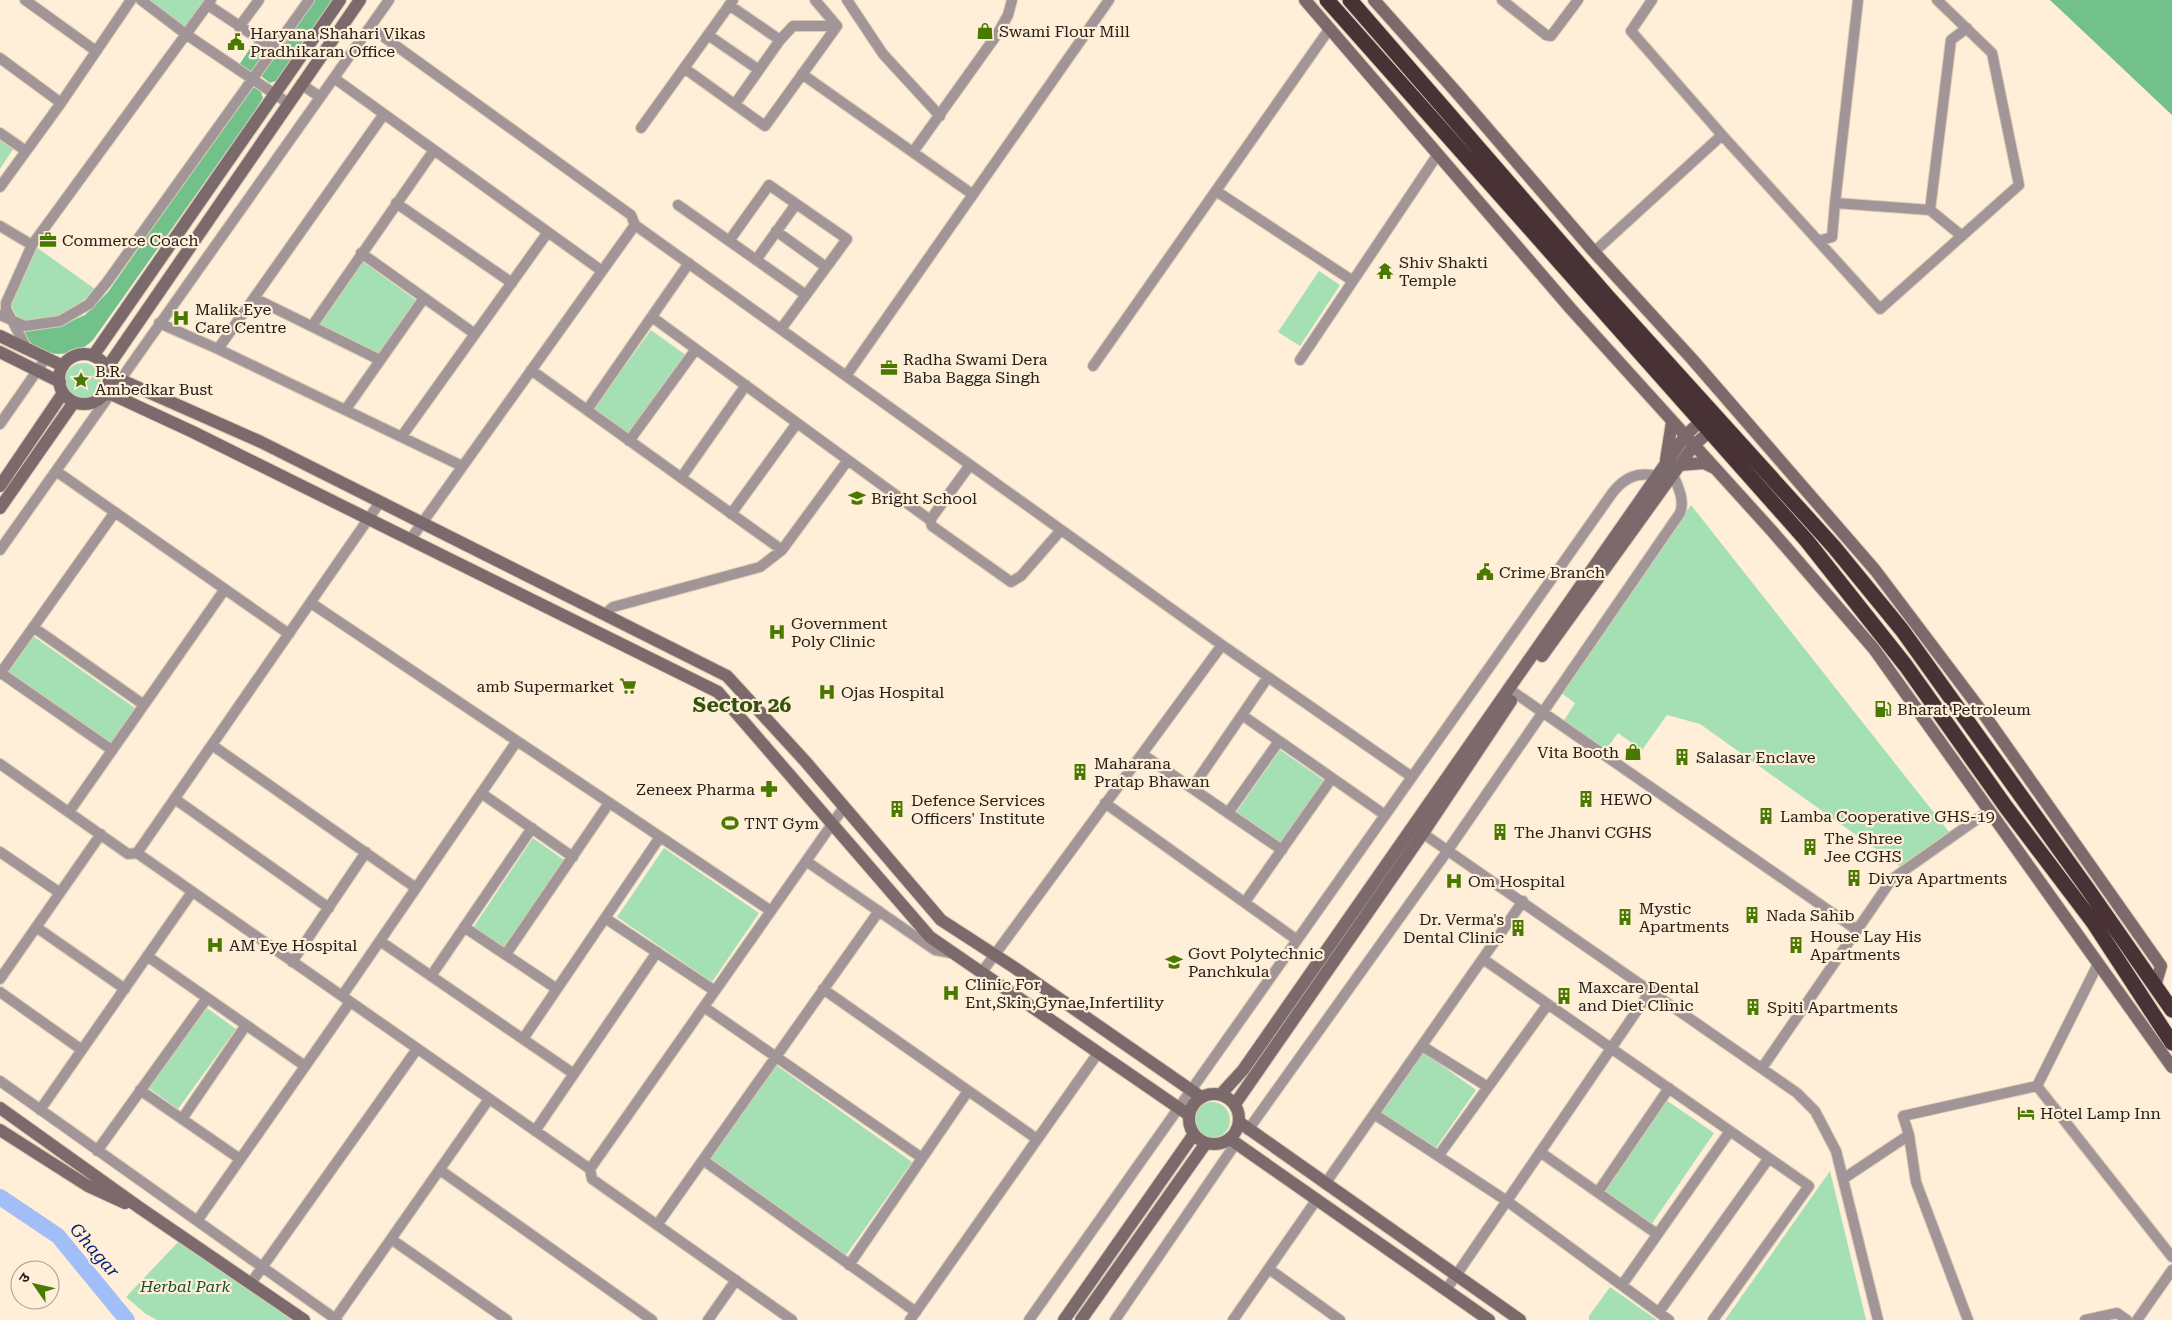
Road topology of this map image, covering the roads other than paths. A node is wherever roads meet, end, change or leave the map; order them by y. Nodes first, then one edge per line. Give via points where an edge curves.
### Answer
1 (25, 0) edge
2 (131, 0) edge
3 (141, 0) edge
4 (259, 0) edge
5 (309, 0) edge
6 (340, 0) edge
7 (360, 0) edge
8 (389, 0) edge
9 (815, 0) edge
10 (847, 0) edge
11 (1012, 0) edge
12 (1109, 0) edge
13 (1305, 0) edge
14 (1327, 0) edge
15 (1350, 0) edge
16 (1374, 0) edge
17 (1502, 0) edge
18 (1578, 0) edge
19 (1652, 0) edge
20 (1858, 0) edge
21 (1937, 0) edge
22 (210, 2) edge
23 (731, 2) edge
24 (837, 26) junction
25 (239, 27) junction
26 (370, 27) junction
27 (1330, 28) junction
28 (1967, 28) junction
29 (187, 35) junction
30 (708, 35) junction
31 (780, 40) junction
32 (274, 50) junction
33 (96, 51) junction
34 (0, 58) edge
35 (684, 68) junction
36 (758, 70) junction
37 (802, 74) junction
38 (334, 78) junction
39 (254, 79) junction
40 (301, 84) junction
41 (275, 93) junction
42 (320, 97) junction
43 (61, 103) junction
44 (288, 103) junction
45 (735, 104) junction
46 (384, 114) junction
47 (940, 116) junction
48 (641, 128) dead end
49 (0, 133) edge
50 (1722, 135) junction
51 (434, 150) junction
52 (26, 151) junction
53 (913, 152) junction
54 (1438, 154) junction
55 (0, 187) edge
56 (1216, 191) junction
57 (972, 194) junction
58 (1835, 202) junction
59 (396, 203) junction
60 (796, 204) junction
61 (678, 205) dead end
62 (1930, 210) junction
63 (635, 224) junction
64 (0, 226) edge
65 (548, 232) junction
66 (776, 232) junction
67 (1962, 236) junction
68 (729, 241) junction
69 (1818, 241) junction
70 (32, 245) junction
71 (1594, 252) junction
72 (361, 253) junction
73 (756, 260) junction
74 (689, 263) junction
75 (826, 267) junction
76 (602, 271) junction
77 (1353, 281) junction
78 (512, 283) junction
79 (806, 296) junction
80 (254, 298) junction
81 (424, 298) junction
82 (0, 315) edge
83 (652, 316) junction
84 (14, 321) junction
85 (159, 323) junction
86 (312, 326) junction
87 (781, 329) junction
88 (475, 334) junction
89 (0, 336) edge
90 (218, 349) junction
91 (696, 349) junction
92 (26, 350) junction
93 (0, 352) edge
94 (93, 356) junction
95 (46, 358) junction
96 (380, 360) junction
97 (1300, 360) dead end
98 (63, 366) junction
99 (1093, 366) dead end
100 (531, 370) junction
101 (38, 371) junction
102 (112, 375) junction
103 (846, 376) junction
104 (746, 385) junction
105 (61, 388) junction
106 (107, 394) junction
107 (74, 402) junction
108 (346, 409) junction
109 (587, 410) junction
110 (1711, 421) junction
111 (1672, 422) junction
112 (797, 423) junction
113 (0, 424) edge
114 (402, 436) junction
115 (1689, 440) junction
116 (629, 441) junction
117 (848, 460) junction
118 (970, 464) junction
119 (462, 466) junction
120 (1717, 469) junction
121 (1669, 470) junction
122 (56, 471) junction
123 (681, 478) junction
124 (0, 486) edge
125 (380, 502) junction
126 (0, 508) edge
127 (115, 512) junction
128 (731, 514) junction
129 (369, 519) junction
130 (930, 520) junction
131 (421, 523) junction
132 (1061, 530) junction
133 (410, 540) junction
134 (0, 550) edge
135 (782, 550) junction
136 (225, 589) junction
137 (311, 603) junction
138 (605, 614) junction
139 (33, 627) junction
140 (289, 634) junction
141 (1222, 645) junction
142 (0, 673) edge
143 (1268, 677) junction
144 (1512, 691) junction
145 (144, 705) junction
146 (1542, 712) junction
147 (1242, 715) junction
148 (516, 741) junction
149 (1279, 741) junction
150 (212, 745) junction
151 (112, 750) junction
152 (1142, 754) junction
153 (0, 764) edge
154 (1412, 777) junction
155 (1332, 778) junction
156 (1192, 788) junction
157 (481, 793) junction
158 (175, 799) junction
159 (609, 803) junction
160 (1105, 804) junction
161 (844, 806) junction
162 (1990, 810) junction
163 (69, 812) junction
164 (1228, 813) junction
165 (1385, 815) junction
166 (832, 824) junction
167 (532, 828) junction
168 (1418, 829) junction
169 (101, 834) junction
170 (660, 837) junction
171 (1282, 850) junction
172 (1448, 850) junction
173 (366, 852) junction
174 (0, 853) edge
175 (137, 853) junction
176 (573, 857) junction
177 (806, 861) junction
178 (416, 888) junction
179 (192, 892) junction
180 (60, 893) junction
181 (1523, 901) junction
182 (1245, 902) junction
183 (329, 908) junction
184 (771, 911) junction
185 (879, 911) junction
186 (605, 918) junction
187 (464, 927) junction
188 (36, 928) junction
189 (1858, 930) junction
190 (1297, 940) junction
191 (380, 941) junction
192 (657, 952) junction
193 (506, 954) junction
194 (994, 954) junction
195 (956, 955) junction
196 (147, 956) junction
197 (1483, 959) junction
198 (292, 962) junction
199 (2098, 964) junction
200 (982, 972) junction
201 (431, 976) junction
202 (0, 979) edge
203 (2155, 986) junction
204 (125, 988) junction
205 (557, 989) junction
206 (823, 989) junction
207 (1650, 990) junction
208 (715, 991) junction
209 (0, 992) edge
210 (207, 998) junction
211 (346, 999) junction
212 (2169, 1003) edge
213 (1548, 1004) junction
214 (704, 1007) junction
215 (246, 1025) junction
216 (523, 1039) junction
217 (2172, 1043) edge
218 (1422, 1046) junction
219 (1611, 1048) junction
220 (417, 1049) junction
221 (82, 1050) junction
222 (1098, 1053) junction
223 (776, 1057) junction
224 (305, 1066) junction
225 (2172, 1067) edge
226 (1762, 1068) junction
227 (574, 1074) junction
228 (0, 1081) edge
229 (2037, 1086) junction
230 (1488, 1087) junction
231 (1669, 1088) junction
232 (140, 1090) junction
233 (968, 1091) junction
234 (1196, 1094) junction
235 (1221, 1094) junction
236 (489, 1099) junction
237 (1235, 1104) junction
238 (0, 1108) edge
239 (40, 1110) junction
240 (1184, 1112) junction
241 (1374, 1114) junction
242 (182, 1119) junction
243 (1244, 1126) junction
244 (0, 1130) edge
245 (534, 1130) junction
246 (1730, 1131) junction
247 (1194, 1134) junction
248 (1909, 1135) junction
249 (1037, 1139) junction
250 (1233, 1141) junction
251 (1206, 1143) junction
252 (97, 1151) junction
253 (1540, 1152) junction
254 (1439, 1156) junction
255 (922, 1158) junction
256 (1769, 1158) junction
257 (240, 1159) junction
258 (703, 1160) junction
259 (590, 1169) junction
260 (440, 1170) junction
261 (1843, 1179) junction
262 (1325, 1184) junction
263 (1598, 1192) junction
264 (1317, 1200) junction
265 (1507, 1201) junction
266 (140, 1208) junction
267 (197, 1221) junction
268 (657, 1224) junction
269 (1658, 1234) junction
270 (391, 1239) junction
271 (2172, 1257) edge
272 (849, 1265) junction
273 (262, 1268) junction
274 (1269, 1269) junction
275 (2172, 1270) edge
276 (1456, 1275) junction
277 (736, 1280) junction
278 (251, 1283) junction
279 (1622, 1285) junction
280 (1446, 1290) junction
281 (1493, 1301) junction
282 (1659, 1312) junction
283 (913, 1316) edge
284 (1484, 1318) edge
285 (336, 1319) edge
286 (304, 1320) edge
287 (507, 1320) edge
288 (652, 1320) edge
289 (708, 1320) edge
290 (792, 1320) edge
291 (1028, 1320) edge
292 (1064, 1320) edge
293 (1081, 1320) edge
294 (1115, 1320) edge
295 (1233, 1320) edge
296 (1340, 1320) edge
297 (1520, 1320) edge
298 (1669, 1320) edge
299 (1713, 1320) edge
300 (1878, 1320) edge
301 (1968, 1320) edge
302 (2086, 1320) edge
303 (2127, 1320) edge
304 (2137, 1320) edge

1 - 33 street
2 - 33 street
3 - 29 street
4 - 25 street
5 - 32 street
6 - 41 street
7 - 40 street
8 - 26 street
9 - 24 street
10 - 47 street via 883,54
11 - 47 street via 998,33
12 - 57 street
13 - 27 street
14 - 110 highway
15 - 110 highway
16 - 71 street
17 - 18 street via 1546,36 1551,36
19 - 50 street via 1631,31
20 - 58 street
21 - 28 street
22 - 25 street
22 - 29 street
23 - 30 street
23 - 31 street
24 - 31 street via 793,26
24 - 37 street
25 - 32 street
26 - 38 street
26 - 63 street via 632,216
27 - 54 street
27 - 56 street
28 - 62 street via 1951,40
28 - 67 street via 1992,53 2019,185
29 - 39 street
29 - 70 street
30 - 35 street
30 - 36 street
31 - 36 street
32 - 39 street
33 - 43 street
34 - 43 street
35 - 45 street
35 - 48 street
36 - 45 street
37 - 45 street via 765,126
37 - 53 street
38 - 42 street
38 - 46 street
39 - 41 street
39 - 84 street via 89,304 60,321 25,326
40 - 42 street
40 - 44 street
41 - 44 street
41 - 94 street
42 - 85 street
43 - 52 street
44 - 102 street
46 - 51 street
46 - 80 street
47 - 53 street
49 - 52 street
50 - 69 street
50 - 71 street
51 - 59 street
51 - 65 street
52 - 55 street
53 - 57 street
54 - 77 street
54 - 111 street
56 - 77 street
56 - 99 street
57 - 103 street
58 - 62 street
58 - 69 street via 1832,237
59 - 72 street
59 - 78 street
60 - 66 street
60 - 68 street via 769,185
60 - 75 street via 847,239
61 - 68 street
62 - 67 street
63 - 74 street
63 - 76 street
64 - 70 street
65 - 76 street
65 - 78 street
66 - 73 street
66 - 75 street
67 - 69 street via 1880,310
68 - 73 street
70 - 84 street via 6,303
71 - 203 street via 1692,359 1875,570 1984,713 2161,966
72 - 81 street
72 - 86 street
73 - 79 street
74 - 83 street
74 - 87 street
75 - 79 street
76 - 100 street
77 - 97 street
78 - 88 street
79 - 87 street
80 - 86 street
80 - 90 street
81 - 88 street
81 - 96 street
82 - 84 street
83 - 91 street
83 - 109 street
84 - 92 street
85 - 90 street
85 - 102 street
86 - 96 street
87 - 103 street
88 - 114 street
89 - 92 street
90 - 108 street
91 - 104 street
91 - 116 street
92 - 95 street
93 - 101 street
94 - 98 street via 76,356
94 - 102 street
95 - 98 street
95 - 101 street
96 - 108 street
98 - 105 street
100 - 109 street
100 - 119 street
101 - 105 street
101 - 113 street
102 - 106 street
102 - 125 street via 261,442
103 - 118 street
104 - 112 street
104 - 123 street
105 - 107 street
105 - 124 street
106 - 107 street via 90,404
106 - 122 street
106 - 129 street via 193,432
107 - 126 street
108 - 114 street
109 - 116 street
110 - 115 street
110 - 203 highway via 1834,547 1902,630
110 - 217 highway via 1906,666 2093,922
111 - 115 street
111 - 121 street
112 - 117 street
112 - 128 street
114 - 119 street
115 - 120 street
115 - 121 street
116 - 123 street
117 - 130 street
117 - 135 street
118 - 130 street
118 - 132 street
119 - 131 street
120 - 121 street via 1704,463
120 - 162 street via 1874,649
121 - 144 street
121 - 146 street via 1682,498 1680,513
121 - 154 street via 1636,474 1623,480
122 - 127 street
122 - 134 street
123 - 128 street
125 - 129 street
125 - 131 street
127 - 136 street
127 - 139 street
128 - 135 street
129 - 133 street
129 - 137 street
130 - 132 street via 932,526 1011,582 1021,576
131 - 133 street
131 - 138 street
132 - 141 street
133 - 166 street via 718,692
135 - 138 street via 760,567 613,607
136 - 140 street
136 - 145 street
137 - 140 street
137 - 148 street
138 - 161 street via 727,676
139 - 142 street
139 - 145 street
140 - 150 street
141 - 143 street
141 - 152 street
142 - 151 street
143 - 147 street
143 - 154 street
144 - 146 street
144 - 168 street
145 - 151 street
146 - 172 street
146 - 189 street
147 - 149 street
147 - 156 street
148 - 157 street
148 - 159 street
149 - 155 street
149 - 164 street
150 - 158 street
150 - 173 street
151 - 163 street
152 - 156 street
152 - 160 street
153 - 163 street
154 - 165 street
155 - 165 street
155 - 171 street
156 - 164 street
157 - 167 street
157 - 178 street
158 - 175 street
158 - 183 street
159 - 170 street
159 - 176 street
160 - 182 street
160 - 194 street
161 - 166 street
161 - 194 street via 941,920
162 - 189 street via 1892,879
162 - 199 street
163 - 169 street
164 - 171 street
165 - 190 street
166 - 177 street
166 - 195 street via 930,937
167 - 176 street
167 - 187 street
168 - 172 street
168 - 235 street via 1243,1070
168 - 237 street
169 - 175 street via 128,854
169 - 180 street
170 - 184 street
170 - 186 street
171 - 182 street
172 - 181 street
172 - 243 street
173 - 178 street
173 - 183 street
174 - 180 street
175 - 179 street
176 - 193 street
177 - 184 street
177 - 185 street
178 - 191 street
179 - 196 street
179 - 198 street
180 - 188 street
181 - 197 street
181 - 207 street
182 - 190 street
183 - 198 street
184 - 208 street
185 - 195 street via 935,950
185 - 206 street
186 - 192 street
186 - 205 street
187 - 193 street
187 - 201 street
188 - 202 street
188 - 204 street
189 - 226 street
190 - 234 street
191 - 201 street
191 - 211 street
192 - 208 street
192 - 227 street
193 - 205 street
194 - 200 street
194 - 234 street
195 - 200 street
196 - 204 street
196 - 210 street
197 - 213 street
197 - 218 street
198 - 211 street
199 - 225 street
199 - 229 street
200 - 222 street
201 - 216 street
203 - 212 highway
204 - 221 street
205 - 216 street
206 - 223 street
206 - 233 street
207 - 219 street
207 - 226 street
208 - 214 street
209 - 221 street
210 - 215 street
210 - 232 street
211 - 220 street
211 - 224 street
213 - 219 street
213 - 230 street
214 - 223 street
214 - 259 street
215 - 224 street
215 - 242 street
216 - 227 street
218 - 230 street
218 - 241 street
219 - 231 street
219 - 253 street
220 - 236 street
220 - 273 street
221 - 239 street
222 - 240 street
222 - 249 street
223 - 255 street
223 - 258 street
224 - 257 street
226 - 261 street via 1797,1093 1815,1111 1836,1151
227 - 245 street
228 - 239 street
229 - 248 street via 1903,1116
229 - 271 street
230 - 254 street
231 - 246 street
231 - 263 street
232 - 242 street
232 - 252 street
233 - 249 street
233 - 255 street
234 - 235 street
234 - 240 street via 1191,1108
235 - 237 street
236 - 245 street
236 - 260 street
237 - 243 street
238 - 266 street
239 - 252 street
240 - 247 street
240 - 291 street
241 - 254 street
241 - 262 street
242 - 257 street
243 - 250 street via 1234,1134
243 - 262 street
244 - 266 street via 88,1186
245 - 259 street
246 - 256 street
246 - 269 street
247 - 251 street
247 - 292 street
248 - 261 street
248 - 301 street via 1916,1182
249 - 283 street
250 - 251 street
250 - 264 street
250 - 294 street
251 - 293 street
252 - 267 street
253 - 263 street
253 - 265 street
254 - 265 street
255 - 272 street
256 - 282 street
256 - 299 street via 1809,1186
257 - 267 street
258 - 268 street
258 - 272 street
259 - 268 street via 592,1178
260 - 270 street
260 - 288 street
261 - 300 street
262 - 276 street
263 - 269 street
264 - 274 street
264 - 280 street
265 - 276 street
265 - 279 street
266 - 278 street
267 - 273 street
268 - 277 street
269 - 279 street
270 - 285 street
270 - 287 street
272 - 283 street
273 - 278 street
273 - 285 street
274 - 295 street
274 - 296 street
275 - 304 street
276 - 280 street
276 - 281 street
277 - 289 street
277 - 290 street
278 - 286 street
279 - 282 street
280 - 284 street
281 - 284 street
281 - 297 street
282 - 298 street
302 - 303 street via 2117,1313

